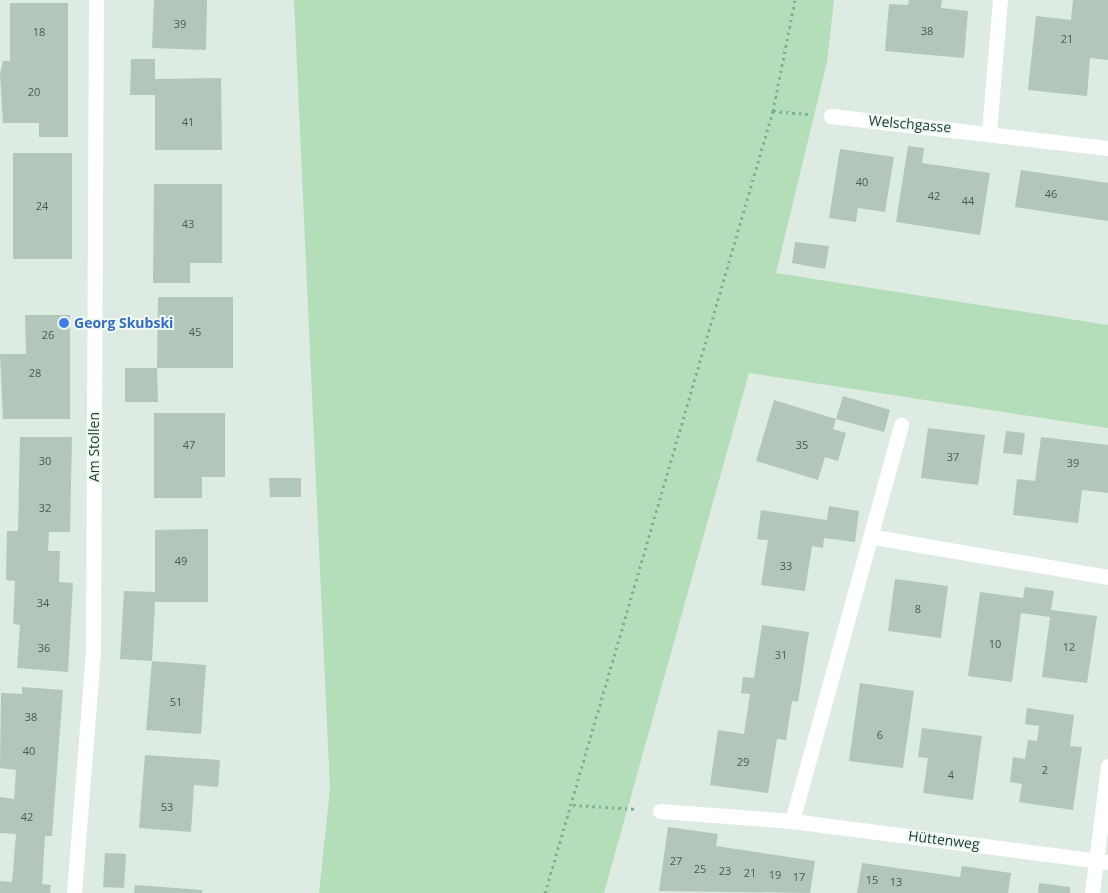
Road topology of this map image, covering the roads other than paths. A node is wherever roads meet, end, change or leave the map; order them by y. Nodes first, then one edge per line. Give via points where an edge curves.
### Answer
1 (96, 0) edge
2 (1000, 0) edge
3 (831, 116) road end
4 (989, 131) junction
5 (1108, 148) edge
6 (901, 425) dead end
7 (874, 537) junction
8 (1108, 577) edge
9 (1108, 766) edge
10 (660, 811) road end
11 (792, 821) junction
12 (1102, 861) edge
13 (74, 893) edge
14 (1092, 893) edge

1 - 13 street, Am Stollen via 93,654
2 - 4 street
3 - 4 street, Welschgasse
4 - 5 street, Welschgasse
6 - 7 street
7 - 8 street
7 - 11 street
9 - 12 street
10 - 11 street, Hüttenweg
11 - 12 street, Hüttenweg
12 - 14 street

